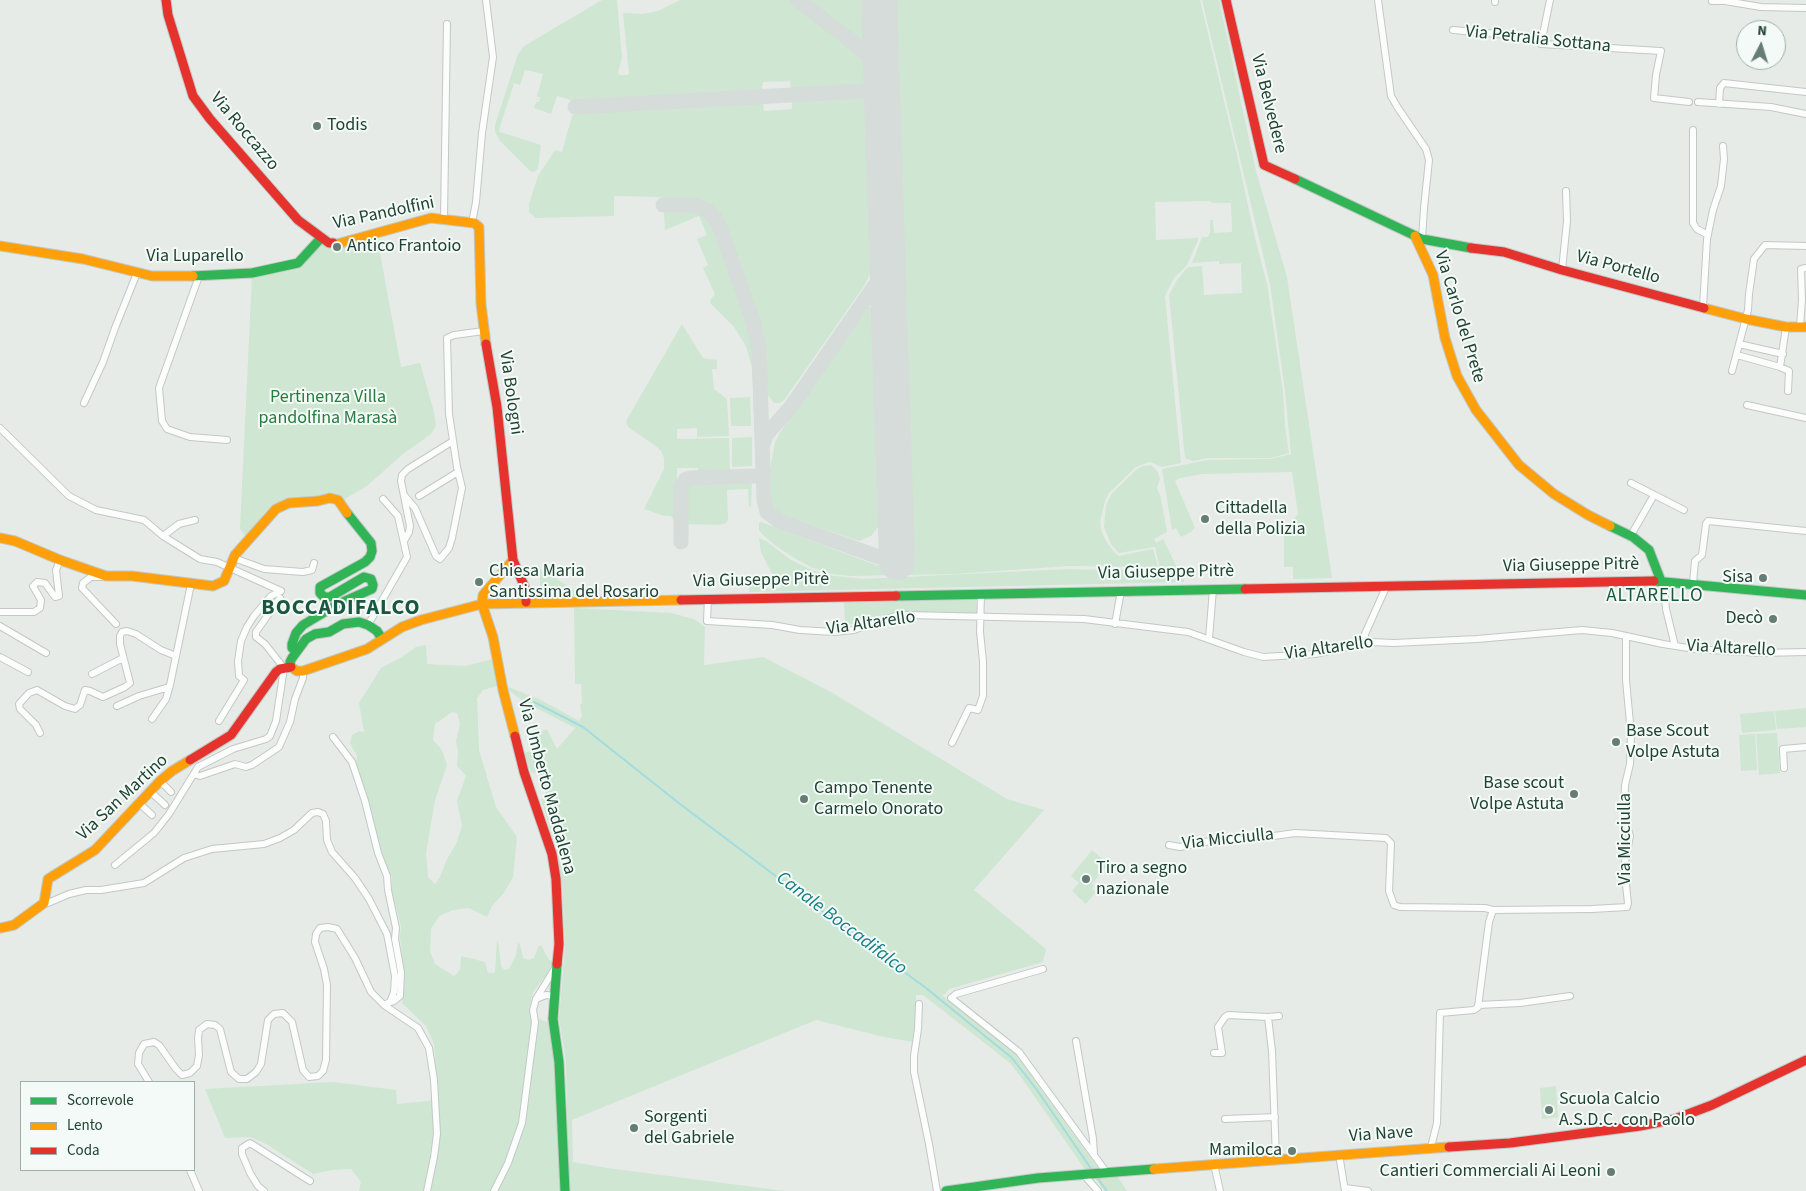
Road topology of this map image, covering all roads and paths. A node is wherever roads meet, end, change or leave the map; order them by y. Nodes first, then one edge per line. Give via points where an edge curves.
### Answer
1 (166, 0) edge
2 (486, 0) edge
3 (1226, 0) edge
4 (1378, 0) edge
5 (1550, 0) edge
6 (1712, 1) edge
7 (1806, 8) edge
8 (447, 24) dead end
9 (1453, 30) dead end
10 (1542, 38) junction
11 (1806, 92) edge
12 (1689, 102) dead end
13 (1698, 102) dead end
14 (1719, 104) junction
15 (1806, 114) edge
16 (1693, 130) dead end
17 (1723, 146) dead end
18 (1566, 191) dead end
19 (444, 218) junction
20 (472, 223) junction
21 (1708, 235) junction
22 (1419, 237) junction
23 (322, 238) junction
24 (0, 246) edge
25 (1806, 246) edge
26 (1804, 269) edge
27 (1562, 270) junction
28 (137, 273) junction
29 (199, 276) junction
30 (1804, 305) edge
31 (1702, 307) junction
32 (1746, 319) junction
33 (1802, 325) edge
34 (1786, 327) junction
35 (484, 331) junction
36 (1739, 344) junction
37 (1736, 354) junction
38 (1783, 354) junction
39 (1780, 367) junction
40 (1732, 371) dead end
41 (1788, 391) dead end
42 (84, 403) dead end
43 (1747, 405) dead end
44 (1806, 418) edge
45 (0, 428) edge
46 (227, 440) dead end
47 (453, 441) junction
48 (458, 472) junction
49 (1631, 483) dead end
50 (404, 495) junction
51 (1654, 495) junction
52 (419, 496) dead end
53 (383, 499) dead end
54 (1684, 510) dead end
55 (195, 520) dead end
56 (1806, 531) edge
57 (163, 536) junction
58 (1630, 537) junction
59 (0, 538) edge
60 (404, 541) junction
61 (234, 558) junction
62 (60, 560) junction
63 (512, 560) junction
64 (314, 562) dead end
65 (229, 569) junction
66 (106, 576) junction
67 (1661, 581) junction
68 (1693, 583) junction
69 (191, 584) junction
70 (1387, 585) junction
71 (1213, 589) junction
72 (1121, 591) junction
73 (980, 593) junction
74 (281, 594) junction
75 (1806, 595) edge
76 (708, 598) junction
77 (526, 602) junction
78 (482, 604) junction
79 (0, 612) edge
80 (981, 617) junction
81 (116, 624) dead end
82 (1116, 624) junction
83 (368, 625) junction
84 (0, 626) edge
85 (1626, 637) junction
86 (382, 639) junction
87 (1209, 639) junction
88 (1365, 643) junction
89 (1675, 646) junction
90 (296, 651) junction
91 (1806, 652) edge
92 (46, 653) dead end
93 (176, 656) junction
94 (0, 657) edge
95 (123, 658) junction
96 (288, 668) junction
97 (303, 671) junction
98 (28, 672) dead end
99 (92, 674) dead end
100 (169, 687) junction
101 (117, 706) dead end
102 (152, 719) dead end
103 (219, 721) dead end
104 (40, 732) dead end
105 (333, 737) dead end
106 (952, 743) dead end
107 (1806, 747) edge
108 (1784, 768) dead end
109 (194, 774) junction
110 (160, 781) junction
111 (151, 792) junction
112 (171, 792) dead end
113 (140, 804) junction
114 (165, 805) dead end
115 (152, 815) dead end
116 (1169, 845) dead end
117 (115, 865) dead end
118 (44, 903) junction
119 (1493, 910) junction
120 (0, 928) edge
121 (558, 963) junction
122 (1043, 969) dead end
123 (542, 988) junction
124 (555, 992) junction
125 (1570, 996) dead end
126 (536, 999) junction
127 (387, 1004) junction
128 (919, 1004) dead end
129 (1478, 1005) junction
130 (1279, 1016) dead end
131 (1268, 1017) junction
132 (1076, 1041) dead end
133 (1214, 1054) dead end
134 (1806, 1060) edge
135 (147, 1081) edge
136 (1276, 1117) junction
137 (1225, 1119) dead end
138 (1431, 1147) junction
139 (1338, 1154) junction
140 (1094, 1156) junction
141 (1276, 1159) junction
142 (1214, 1164) junction
143 (190, 1171) edge
144 (1103, 1174) junction
145 (1086, 1175) junction
146 (310, 1181) dead end
147 (195, 1182) junction
148 (1345, 1189) edge
149 (199, 1191) edge
150 (206, 1191) edge
151 (264, 1191) edge
152 (427, 1191) edge
153 (494, 1191) edge
154 (565, 1191) edge
155 (937, 1191) edge
156 (946, 1191) edge
157 (1098, 1191) edge
158 (1220, 1191) edge
159 (1368, 1191) edge

1 - 23 street, Via Roccazzo via 193,96 298,220
2 - 20 street via 493,57
3 - 22 street, Via Belvedere via 1264,165
4 - 22 street via 1391,96 1426,149 1429,160
5 - 10 street
6 - 7 street
8 - 19 street
9 - 10 street, Via Petralia Sottana
10 - 12 street, Via Petralia Sottana via 1542,44 1661,51 1654,98
11 - 14 street via 1724,82 1720,88
13 - 14 street
14 - 15 street via 1771,107
16 - 21 street via 1693,223
17 - 21 street via 1721,186
18 - 27 street via 1567,221
19 - 20 street, Via Pandolfini
19 - 23 street, Via Pandolfini via 431,218 337,244
20 - 35 street, Via Bologni via 480,230
21 - 31 street
22 - 27 street, Via Portello via 1504,252
22 - 58 street, Via Carlo del Prete via 1433,275 1445,338 1457,376 1476,410 1519,465 1554,494
23 - 29 street, Via Luparello via 298,263 252,274
24 - 28 street, Via Luparello
25 - 32 street via 1765,245 1754,259
26 - 30 street
27 - 31 street, Via Portello
28 - 29 street, Via Luparello
28 - 42 street
29 - 46 street via 159,388 162,421 167,429 190,437
30 - 33 street
31 - 32 street, Via Portello
32 - 34 street, Via Portello
32 - 36 street
33 - 34 street, Via Portello
34 - 38 street
35 - 47 street via 447,338
35 - 63 street, Via Bologni via 498,407
36 - 37 street
36 - 38 street
37 - 39 street
37 - 40 street
38 - 39 street
39 - 41 street via 1789,372
43 - 44 street
45 - 57 street via 69,496 96,510 144,520
47 - 48 street
47 - 50 street via 402,475
48 - 50 street via 462,488 458,513 449,548 440,559 415,508
48 - 52 street
49 - 51 street
50 - 60 street via 410,526
51 - 54 street
51 - 58 street
53 - 60 street via 398,516
55 - 57 street via 179,524
56 - 68 street via 1708,521 1702,555 1695,561
57 - 65 street via 200,558
58 - 67 street, Via Carlo del Prete via 1649,550
59 - 62 street
60 - 83 street via 407,557
61 - 64 street via 264,569 303,572 312,570
61 - 65 street
61 - 90 street via 276,509 289,503 330,498 342,503 371,543 372,551 365,562 325,583 319,590 322,596 330,597 364,577 371,579 372,589 303,625 292,644
62 - 66 street
62 - 79 street via 56,570 59,596 55,597 45,584 37,582 33,586 41,600 40,608 34,612
63 - 77 street, Via Bologni via 526,590
63 - 78 street via 482,595
65 - 69 street via 224,580 213,586
65 - 74 street
66 - 69 street
66 - 81 street via 91,577 82,588
67 - 68 street, Via Giuseppe Pitrè
67 - 70 street, Via Giuseppe Pitrè
67 - 89 street, Via Carlo del Prete
68 - 75 street, Via Giuseppe Pitrè
69 - 93 street
70 - 71 street, Via Giuseppe Pitrè
70 - 88 street via 1365,634
71 - 72 street, Via Giuseppe Pitrè
71 - 87 street
72 - 73 street, Via Giuseppe Pitrè
72 - 82 street
73 - 76 street, Via Giuseppe Pitrè
73 - 80 street
74 - 96 street via 256,632 256,637
74 - 103 street via 271,596 247,627 238,667 239,676 244,680
76 - 77 street, Via Giuseppe Pitrè
76 - 80 street, Via Altarello via 707,621 800,630 854,630 894,616
77 - 78 street, Via Giuseppe Pitrè
78 - 86 street, Via Giuseppe Pitrè via 421,620
78 - 121 street, Via Umberto Maddalena via 493,637 524,772 552,854 557,894
80 - 82 street, Via Altarello via 1084,619
80 - 106 street via 983,696 978,710 969,708
82 - 87 street, Via Altarello via 1188,632
83 - 86 street
83 - 90 street via 351,622 329,632 315,634
84 - 92 street
85 - 88 street, Via Altarello via 1582,630 1477,639
85 - 89 street, Via Altarello
85 - 119 street, Via Micciulla via 1631,734 1624,815 1630,836 1624,867 1627,907
86 - 97 street, Via Giuseppe Pitrè via 368,650
87 - 88 street, Via Altarello via 1263,657 1316,654
89 - 91 street, Via Altarello via 1760,653
90 - 96 street
93 - 95 street via 127,630 120,636
93 - 100 street
94 - 98 street
95 - 99 street
95 - 104 street via 130,683 102,697 85,690 80,706 74,709 37,690 28,693 19,704 20,709
96 - 97 street
96 - 109 street via 270,736 233,749 198,767
96 - 110 street, Via San Martino via 276,672 231,735
97 - 109 street via 286,735 279,747 246,767 235,764 200,776
100 - 101 street
100 - 102 street via 166,699
105 - 127 street via 352,762 378,853 388,876 401,972 400,996
107 - 108 street via 1783,749
109 - 117 street via 154,833
110 - 111 street, Via San Martino
110 - 112 street
111 - 113 street, Via San Martino
111 - 114 street
113 - 115 street
113 - 118 street, Via San Martino via 95,850 48,880
116 - 119 street, Via Micciulla via 1180,847 1221,839 1296,833 1386,838 1391,843 1390,891 1394,905
118 - 120 street via 14,925
118 - 127 street via 86,890 144,883 184,858 212,849 264,844 294,830 312,812 318,812 326,821 327,840 332,852 355,878 387,934 395,976 394,992
119 - 129 street via 1488,922
121 - 123 street
121 - 124 street, Via Umberto Maddalena
122 - 140 street via 951,998 1019,1052
123 - 124 street via 548,986
123 - 126 street
124 - 126 street
124 - 154 street, Via Umberto Maddalena via 553,1019 559,1062
125 - 129 street
126 - 153 street via 522,1123
127 - 135 street via 371,992 356,958 337,929 320,928 315,942 328,986 326,1060 318,1076 309,1077 303,1070 292,1022 283,1013 274,1014 268,1020 261,1064 248,1079 239,1079 231,1072 220,1029 207,1024 199,1030 197,1066 190,1073 182,1075 154,1042 144,1044 138,1064
127 - 152 street via 418,1028 429,1048 436,1134
128 - 155 street via 914,1064
129 - 138 street via 1474,1010 1440,1013 1437,1123
130 - 131 street
131 - 133 street via 1224,1016 1218,1027 1222,1053
131 - 136 street
132 - 140 street
134 - 138 street, Via Nave via 1675,1119 1548,1138
136 - 137 street
136 - 141 street
138 - 139 street, Via Nave
139 - 141 street, Via Nave
139 - 148 street
140 - 144 street
141 - 142 street, Via Nave
142 - 144 street, Via Nave
142 - 158 street
143 - 147 street
144 - 145 street, Via Nave
145 - 156 street, Via Nave
145 - 157 street
146 - 151 street via 250,1143 242,1148 242,1154 250,1173
147 - 149 street
147 - 150 street
148 - 159 street

